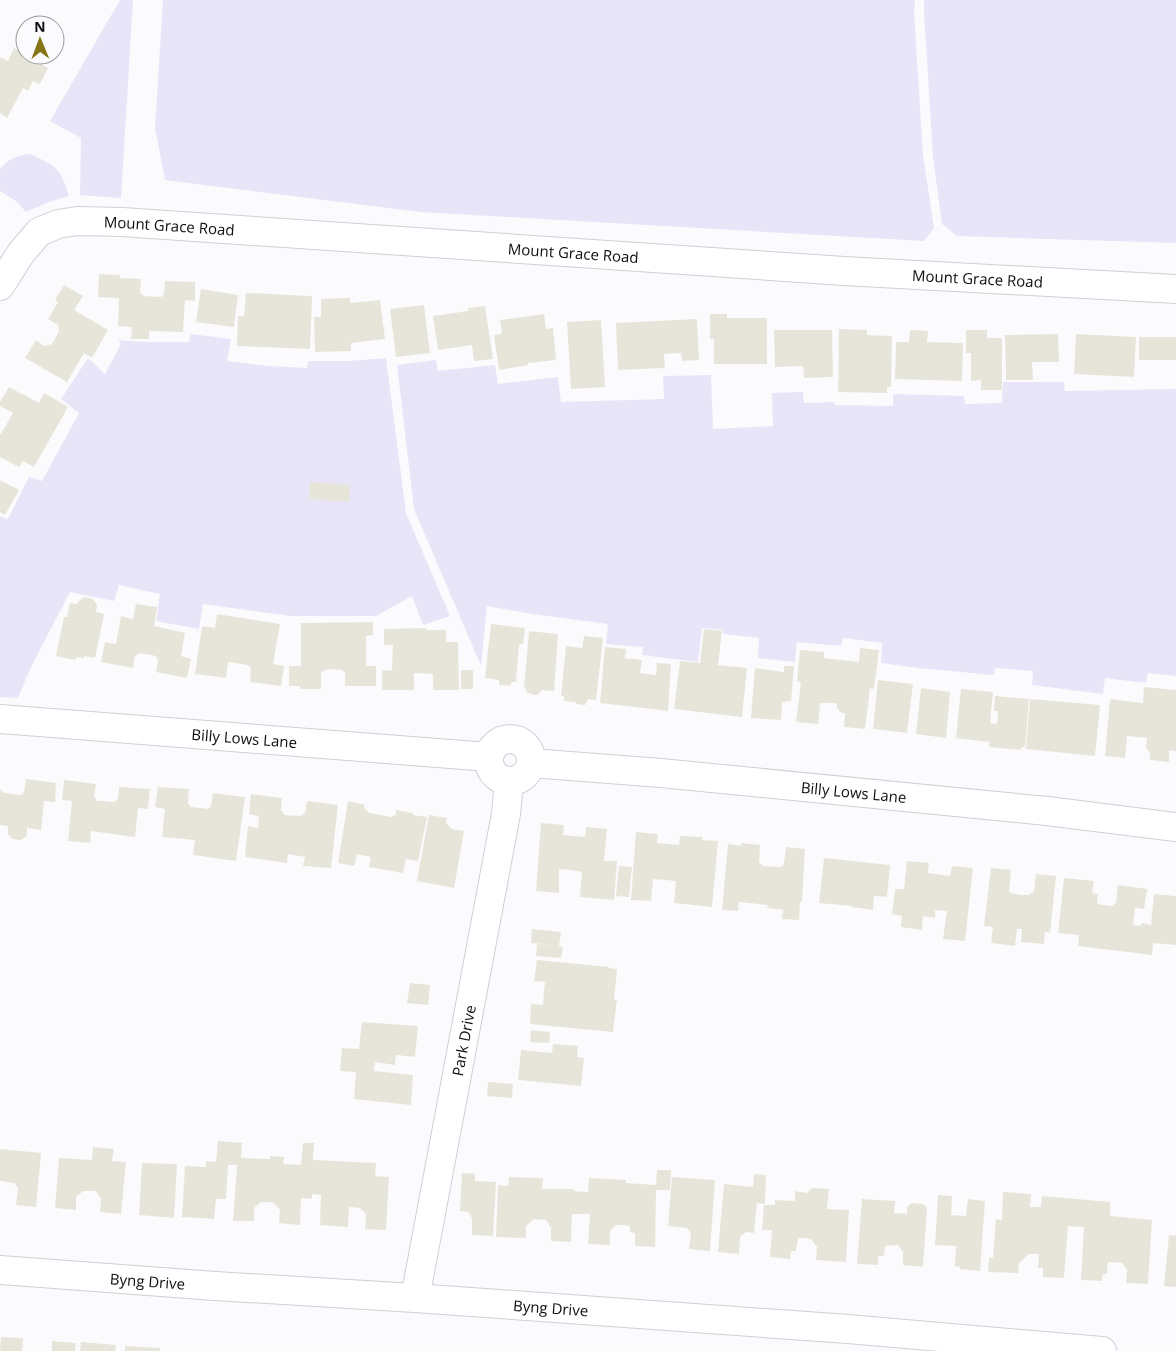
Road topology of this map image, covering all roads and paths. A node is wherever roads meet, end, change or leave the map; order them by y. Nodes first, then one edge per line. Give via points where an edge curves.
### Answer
1 (0, 286) edge
2 (1176, 289) edge
3 (0, 719) edge
4 (489, 756) junction
5 (531, 762) junction
6 (509, 781) junction
7 (1176, 827) edge
8 (0, 1270) edge
9 (416, 1298) junction
10 (1102, 1351) edge

1 - 2 street, Mount Grace Road via 39,232 77,221 844,271
3 - 4 street, Billy Lows Lane
4 - 5 street via 494,746 513,739 529,750
4 - 6 street via 496,777
5 - 6 street via 526,775
5 - 7 street, Billy Lows Lane via 1027,809
6 - 9 street, Park Drive via 506,814
8 - 9 street, Byng Drive
9 - 10 street, Byng Drive

